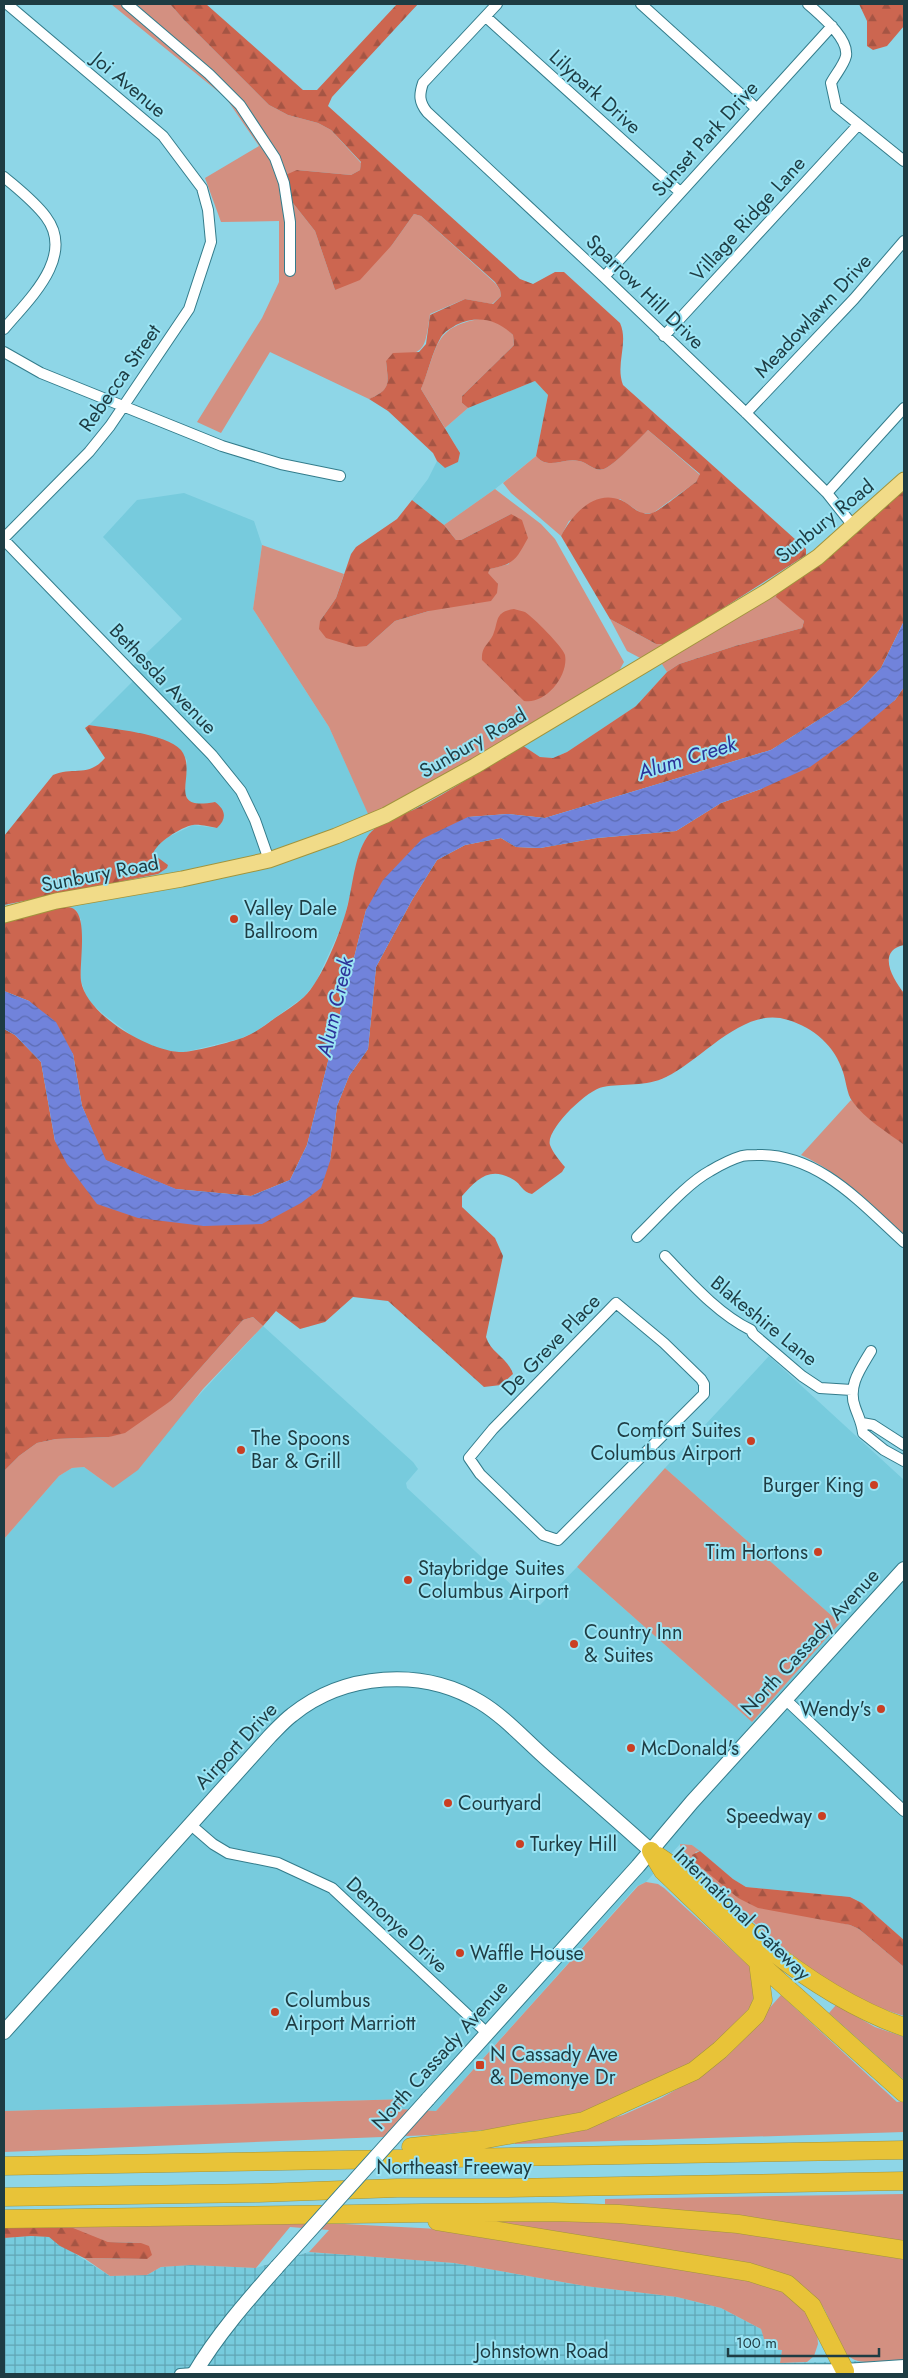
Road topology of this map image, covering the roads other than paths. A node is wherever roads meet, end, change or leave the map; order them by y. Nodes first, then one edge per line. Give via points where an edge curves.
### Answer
1 (7, 4) edge
2 (127, 4) edge
3 (498, 4) edge
4 (640, 4) edge
5 (808, 4) edge
6 (486, 17) junction
7 (832, 26) junction
8 (756, 108) junction
9 (858, 125) junction
10 (904, 161) edge
11 (4, 177) edge
12 (680, 192) junction
13 (208, 210) joint
14 (904, 241) edge
15 (290, 271) dead end
16 (604, 277) junction
17 (4, 329) edge
18 (664, 336) junction
19 (4, 352) edge
20 (123, 407) junction
21 (904, 408) edge
22 (746, 413) junction
23 (340, 476) dead end
24 (904, 480) edge
25 (827, 493) junction
26 (854, 527) junction
27 (4, 539) edge
28 (269, 860) junction
29 (4, 915) edge
30 (637, 1238) dead end
31 (904, 1242) edge
32 (665, 1256) dead end
33 (871, 1351) dead end
34 (852, 1390) junction
35 (862, 1424) junction
36 (904, 1445) edge
37 (904, 1461) edge
38 (558, 1540) joint
39 (904, 1569) edge
40 (785, 1699) junction
41 (904, 1810) edge
42 (191, 1825) junction
43 (651, 1851) junction
44 (758, 1962) junction
45 (904, 2026) edge
46 (4, 2032) edge
47 (487, 2033) junction
48 (904, 2092) edge
49 (904, 2150) edge
50 (325, 2160) junction
51 (4, 2166) edge
52 (904, 2181) edge
53 (4, 2197) edge
54 (382, 2214) junction
55 (4, 2219) edge
56 (904, 2250) edge
57 (904, 2367) edge
58 (577, 2372) edge
59 (847, 2372) edge
60 (273, 2373) edge
61 (180, 2374) edge
62 (194, 2374) edge

1 - 13 street, Joi Avenue via 163,136 202,188
2 - 15 street via 240,105 275,158 284,184 290,222
3 - 6 street
4 - 8 street
5 - 7 street
6 - 12 street, Lilypark Drive
6 - 16 street, Sparrow Hill Drive via 423,83 419,93 421,104
7 - 8 street, Sunset Park Drive
7 - 9 street via 845,45 846,56 831,83 836,106
8 - 12 street, Sunset Park Drive
9 - 10 street
9 - 18 street, Village Ridge Lane
11 - 17 street via 47,218 55,241 53,263 42,284
12 - 16 street, Sunset Park Drive
13 - 20 street, Rebecca Street via 211,242 189,309
14 - 22 street, Meadowlawn Drive
16 - 18 street, Sparrow Hill Drive
18 - 22 street, Sparrow Hill Drive
19 - 20 street via 41,373
20 - 23 street via 222,446 281,464
20 - 27 street, Rebecca Street via 89,452
21 - 25 street
22 - 25 street, Sparrow Hill Drive
24 - 26 main road, Sunbury Road
25 - 26 street, Sparrow Hill Drive
26 - 28 main road, Sunbury Road via 818,558 766,592 475,766 386,815
27 - 28 street, Bethesda Avenue via 212,755 241,791
28 - 29 main road, Sunbury Road via 182,879 56,900
30 - 31 street via 709,1171 743,1155 769,1154 805,1163 836,1183
32 - 34 street, Blakeshire Lane via 704,1296 751,1330 802,1376 826,1390
33 - 34 street
34 - 35 street
35 - 36 street via 873,1425
35 - 37 street via 863,1433
38 - 38 street, De Greve Place via 543,1535 480,1474 469,1458 493,1429 616,1303 701,1379 704,1394
39 - 40 main road, North Cassady Avenue
40 - 41 street
40 - 43 main road, North Cassady Avenue
42 - 43 main road, Airport Drive via 292,1715 333,1690 384,1679 408,1680 453,1689 480,1702
42 - 46 main road, Airport Drive
42 - 47 street, Demonye Drive via 228,1853 278,1863 332,1888
43 - 44 highway, International Gateway via 663,1871
43 - 45 highway, International Gateway via 681,1871 758,1940 830,1993 881,2019
43 - 47 main road, North Cassady Avenue
44 - 48 highway, International Gateway
44 - 50 highway via 762,2000 756,2015 694,2072 584,2121 482,2140
47 - 62 main road, North Cassady Avenue, bridge via 240,2310 208,2350
49 - 50 highway, Northeast Freeway
50 - 51 highway, Northeast Freeway
52 - 53 highway, Northeast Freeway
54 - 55 highway
54 - 56 highway via 552,2212 651,2216 738,2224
54 - 59 highway via 750,2272 787,2284 812,2306
57 - 59 main road, Johnstown Road
58 - 59 main road, Johnstown Road
58 - 60 main road, Johnstown Road
60 - 62 main road, Johnstown Road
61 - 62 street, Johnstown Road

